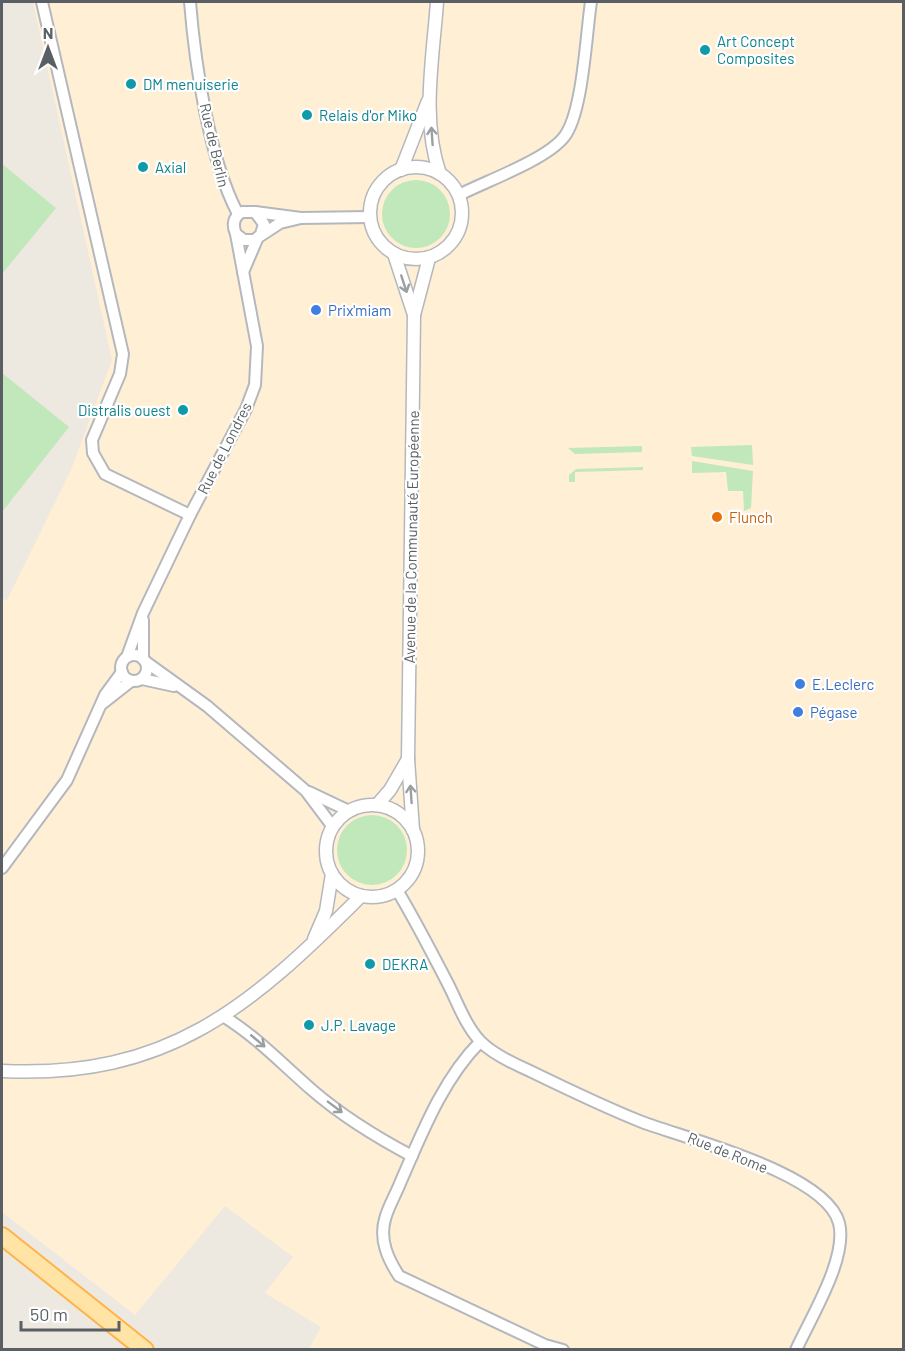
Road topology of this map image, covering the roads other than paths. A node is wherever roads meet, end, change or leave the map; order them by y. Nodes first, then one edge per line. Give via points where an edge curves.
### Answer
1 (42, 2) edge
2 (190, 2) edge
3 (437, 2) edge
4 (591, 2) edge
5 (429, 97) junction
6 (401, 170) junction
7 (440, 174) junction
8 (459, 195) junction
9 (255, 212) junction
10 (238, 214) junction
11 (370, 217) junction
12 (302, 218) junction
13 (236, 234) junction
14 (259, 236) junction
15 (394, 254) junction
16 (429, 258) junction
17 (243, 273) junction
18 (414, 315) junction
19 (190, 514) junction
20 (143, 613) junction
21 (127, 657) junction
22 (144, 661) junction
23 (122, 672) junction
24 (137, 680) junction
25 (182, 688) junction
26 (101, 705) junction
27 (408, 759) junction
28 (306, 791) junction
29 (377, 805) junction
30 (349, 811) junction
31 (333, 827) junction
32 (413, 830) junction
33 (2, 868) edge
34 (332, 874) junction
35 (398, 890) junction
36 (360, 896) junction
37 (311, 945) junction
38 (224, 1016) junction
39 (480, 1042) junction
40 (2, 1071) edge
41 (28, 1072) junction
42 (2, 1081) edge
43 (412, 1156) junction
44 (2, 1236) edge
45 (130, 1344) edge
46 (145, 1350) edge
47 (563, 1350) edge
48 (796, 1350) edge

1 - 19 street via 123,354 120,374 92,440 93,453 105,474
2 - 10 street, Rue de Berlin via 213,142 224,188
3 - 5 street
4 - 8 street via 578,98 564,138 542,154
5 - 6 street
7 -> 5 street via 433,155
6 - 7 street via 421,168
6 - 11 street via 378,188
7 - 8 street
8 - 16 street via 462,215 457,235 445,249
9 - 10 street via 246,210
9 - 12 street
9 - 14 street via 262,219
10 - 13 street via 233,226
11 - 12 street
11 - 15 street via 378,238
12 - 14 street via 280,223
13 - 14 street via 244,240
13 - 17 street, Rue de Londres
14 - 17 street
15 - 16 street
15 -> 18 street, Avenue de la Communauté Européenne
16 - 18 street, Avenue de la Communauté Européenne
17 - 19 street, Rue de Londres via 257,346 255,385
18 - 27 street, Avenue de la Communauté Européenne
19 - 20 street, Rue de Londres
20 - 21 street, Rue de Londres
20 - 22 street, Rue de Londres
21 - 22 street via 135,655
21 - 23 street
22 - 24 street via 147,671
22 - 25 street
23 - 24 street
23 - 26 street via 109,686
24 - 25 street
24 - 26 street
25 - 28 street
26 - 33 street via 67,780
27 - 29 street, Avenue de la Communauté Européenne
32 -> 27 street, Avenue de la Communauté Européenne
28 - 30 street
28 - 31 street
29 - 30 street
29 - 32 street via 398,814
30 - 31 street
31 - 34 street via 326,850
32 - 35 street via 418,849 416,867
34 - 36 street
34 - 37 street via 326,911
35 - 36 street via 380,896
35 - 39 street, Rue de Rome
36 - 37 street
37 - 38 street
38 - 41 street via 141,1057
38 -> 43 street via 375,1137
39 - 43 street via 452,1077
39 - 48 street, Rue de Rome via 553,1083 755,1162 816,1191 834,1210 839,1224 838,1255
40 - 41 street
41 - 42 street
43 - 47 street via 384,1220 383,1242 399,1276
44 - 45 main road
45 - 46 main road

